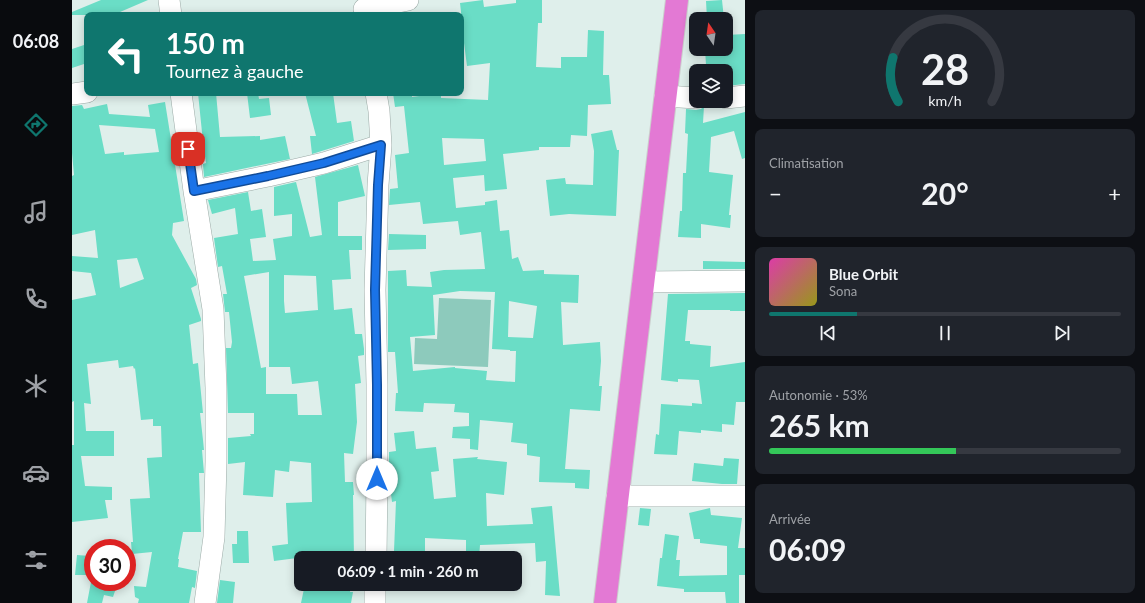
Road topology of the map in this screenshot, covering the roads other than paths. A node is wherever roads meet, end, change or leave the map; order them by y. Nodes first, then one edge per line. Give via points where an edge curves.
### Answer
1 (170, 0) edge
2 (408, 0) edge
3 (677, 0) edge
4 (364, 8) edge
5 (171, 12) edge
6 (84, 92) edge
7 (72, 94) edge
8 (181, 96) edge
9 (376, 96) edge
10 (666, 96) junction
11 (745, 96) edge
12 (733, 97) edge
13 (689, 98) edge
14 (381, 145) junction
15 (194, 191) junction
16 (745, 281) edge
17 (643, 282) junction
18 (617, 496) junction
19 (745, 496) edge
20 (376, 551) edge
21 (375, 591) edge
22 (205, 603) edge
23 (375, 603) edge
24 (605, 603) edge

1 - 5 street
2 - 4 street
3 - 10 highway
6 - 7 street
8 - 15 street
9 - 14 street
10 - 13 street
10 - 17 highway
11 - 12 street
14 - 15 street via 324,163
14 - 20 street via 375,290
15 - 22 street via 213,309 216,388 214,537
16 - 17 street
17 - 18 highway
18 - 19 street
18 - 24 highway
21 - 23 street

